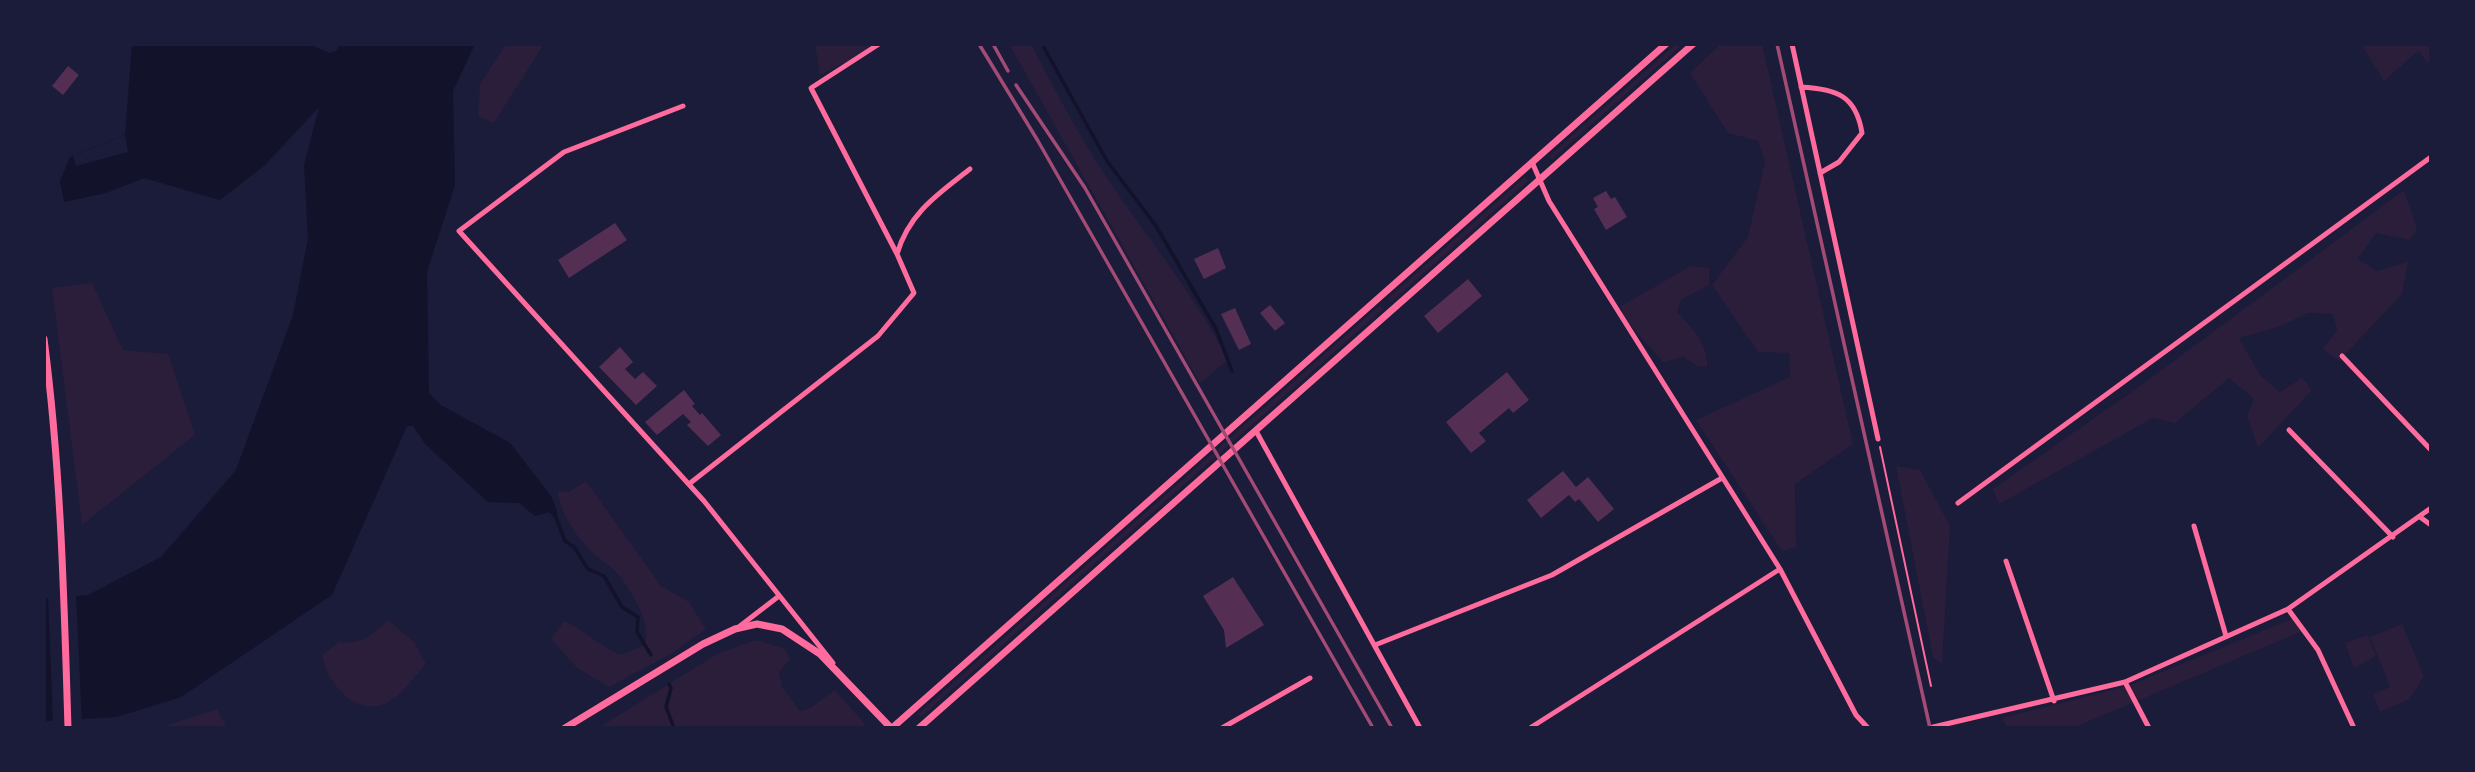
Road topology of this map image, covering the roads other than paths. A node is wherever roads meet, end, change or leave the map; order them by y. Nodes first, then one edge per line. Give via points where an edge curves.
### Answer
1 (879, 44) edge
2 (1666, 44) edge
3 (1693, 44) edge
4 (1792, 44) edge
5 (1801, 87) junction
6 (683, 106) dead end
7 (2431, 157) edge
8 (1532, 162) junction
9 (970, 169) dead end
10 (1820, 173) junction
11 (1539, 180) junction
12 (897, 254) junction
13 (44, 339) edge
14 (2342, 356) dead end
15 (1256, 430) junction
16 (2289, 430) dead end
17 (1878, 439) road end
18 (2431, 450) edge
19 (1722, 478) junction
20 (688, 484) junction
21 (1958, 503) dead end
22 (2431, 508) edge
23 (2420, 517) junction
24 (2431, 525) edge
25 (2194, 526) dead end
26 (2393, 537) junction
27 (2006, 561) dead end
28 (1780, 569) junction
29 (779, 596) junction
30 (2288, 609) junction
31 (801, 623) junction
32 (735, 629) junction
33 (789, 633) junction
34 (2226, 636) junction
35 (1375, 645) junction
36 (1310, 678) dead end
37 (848, 682) junction
38 (2125, 682) junction
39 (2054, 701) junction
40 (68, 728) edge
41 (565, 728) edge
42 (891, 728) edge
43 (919, 728) edge
44 (1222, 728) edge
45 (1420, 728) edge
46 (1530, 728) edge
47 (1868, 728) edge
48 (1929, 728) edge
49 (2149, 728) edge
50 (2354, 728) edge

1 - 12 street via 811,88
2 - 8 main road
3 - 11 main road
4 - 5 street
5 - 10 street
5 - 10 street via 1832,88 1851,104 1860,120 1862,133 1850,152
6 - 20 street via 564,152 459,231
7 - 21 street
8 - 11 street
8 - 42 main road
9 - 12 street via 931,199 910,223
10 - 17 street
11 - 15 main road
11 - 19 street
12 - 20 street via 914,293 878,336
13 - 40 main road via 61,526
14 - 18 street
15 - 35 street
15 - 43 main road
16 - 26 street
19 - 28 street
19 - 35 street via 1552,575
20 - 29 street
22 - 23 street
23 - 24 street
23 - 26 street
25 - 34 street
26 - 30 street
27 - 39 street
28 - 46 street
28 - 47 street via 1856,715
29 - 31 street
29 - 32 street
30 - 34 street
30 - 50 street via 2318,650
31 - 33 street
31 - 37 street
32 - 33 main road via 765,625
32 - 41 main road
33 - 37 main road via 820,654
34 - 38 street
35 - 45 street
36 - 44 street
37 - 42 main road
38 - 39 street
38 - 49 street
39 - 48 street

